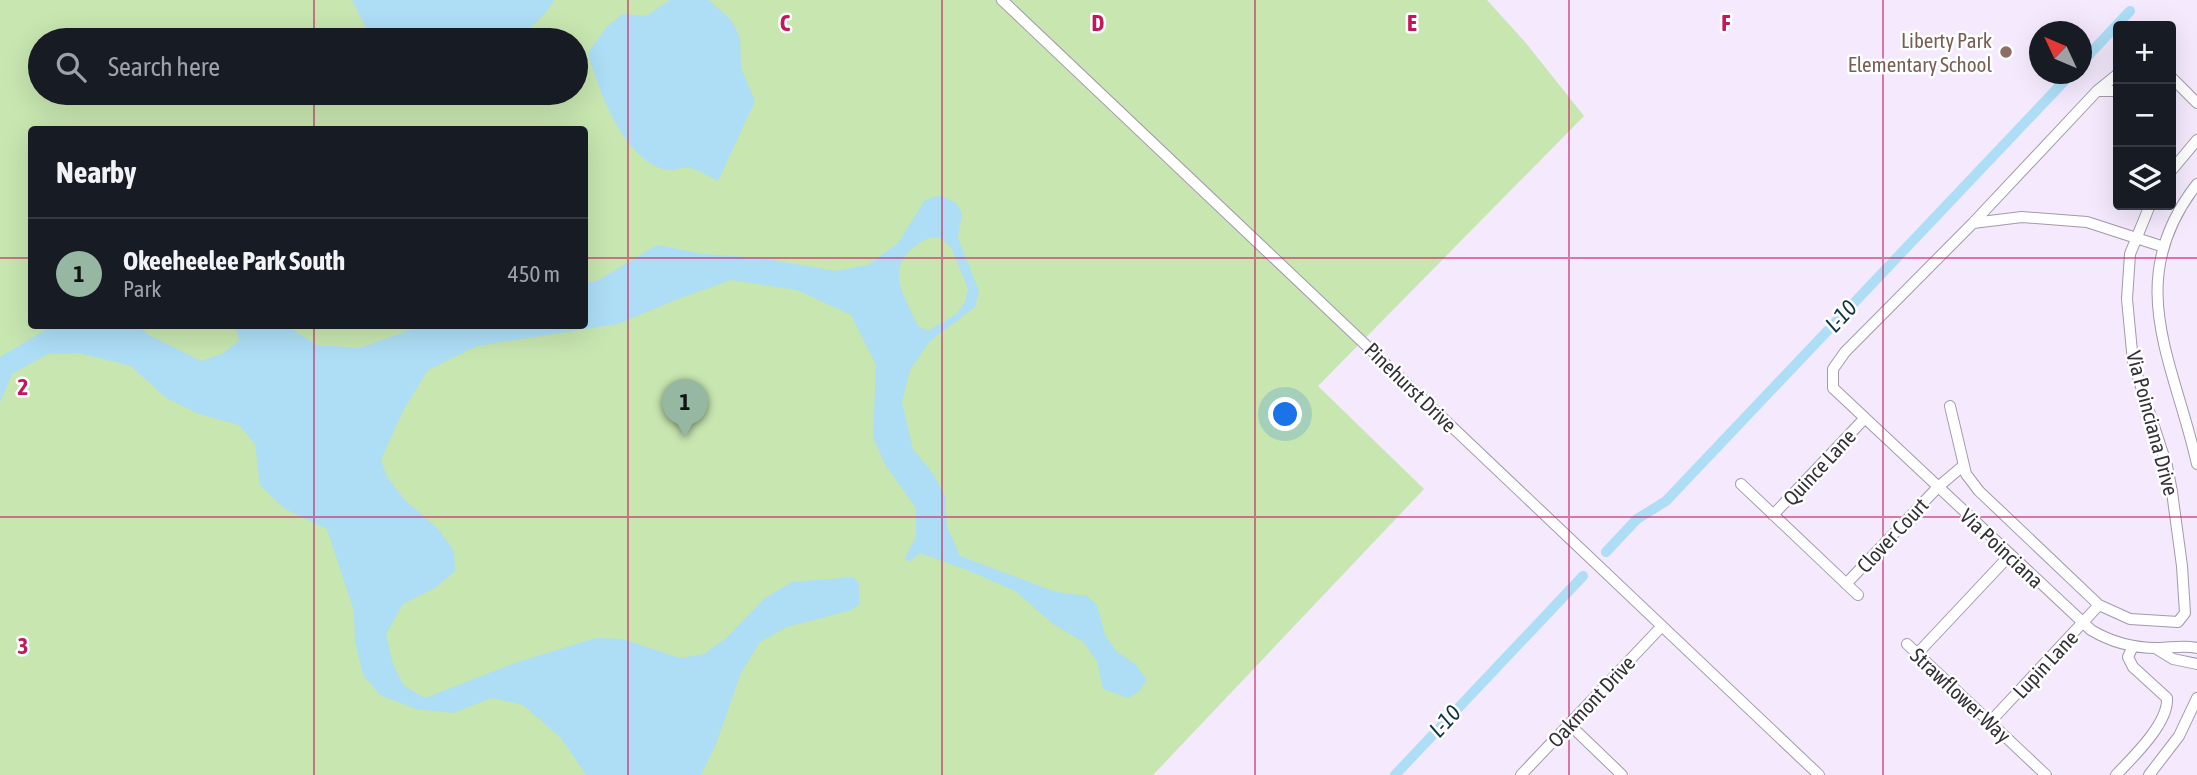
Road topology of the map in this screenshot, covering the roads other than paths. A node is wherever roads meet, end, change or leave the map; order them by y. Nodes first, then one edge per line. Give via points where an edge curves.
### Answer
1 (1002, 0) edge
2 (2113, 78) edge
3 (2176, 82) edge
4 (2097, 91) junction
5 (2113, 91) edge
6 (2176, 91) edge
7 (2185, 91) junction
8 (2197, 103) edge
9 (2197, 140) edge
10 (2176, 165) edge
11 (2197, 184) edge
12 (2148, 210) edge
13 (1973, 222) junction
14 (2136, 238) junction
15 (2164, 247) junction
16 (1950, 406) dead end
17 (1865, 418) junction
18 (2197, 464) edge
19 (1964, 465) junction
20 (1741, 484) dead end
21 (1938, 487) junction
22 (1773, 515) junction
23 (2010, 555) junction
24 (1846, 584) junction
25 (1858, 596) dead end
26 (2099, 605) junction
27 (2083, 624) junction
28 (1662, 626) junction
29 (1907, 644) dead end
30 (2133, 646) junction
31 (2154, 648) junction
32 (2197, 648) edge
33 (1917, 653) junction
34 (2197, 664) edge
35 (2197, 698) edge
36 (1990, 722) junction
37 (1569, 724) junction
38 (1521, 775) edge
39 (1622, 775) edge
40 (1819, 775) edge
41 (2046, 775) edge
42 (2116, 775) edge
43 (2150, 775) edge

1 - 28 street, Pinehurst Drive
2 - 4 street
3 - 7 street
4 - 5 street
4 - 13 street
6 - 7 street
7 - 8 street
9 - 10 street
11 - 15 street
12 - 14 street, Via Poinciana Drive
13 - 14 street via 2022,217 2087,222
13 - 17 street via 1833,369 1833,388
14 - 15 street
14 - 26 street, Via Poinciana Drive via 2130,254 2127,299 2133,362 2167,467 2185,612 2178,622 2130,620
15 - 18 street via 2157,290 2160,333
16 - 19 street, Via Poinciana Drive
17 - 21 street, Via Poinciana
17 - 22 street, Quince Lane
19 - 21 street
19 - 26 street, Via Poinciana Drive via 1979,491
20 - 22 street
21 - 23 street, Via Poinciana
21 - 24 street, Clover Court
22 - 24 street
23 - 27 street, Via Poinciana
23 - 33 street
24 - 25 street
26 - 27 street, Lupin Lane
27 - 30 street, Via Poinciana via 2103,637
27 - 36 street, Lupin Lane
28 - 37 street, Oakmont Drive
28 - 40 street, Pinehurst Drive
29 - 33 street, Strawflower Way
30 - 31 street, Via Poinciana
30 - 42 street via 2129,657 2133,667 2167,698 2168,707
31 - 32 street, Via Poinciana
31 - 34 street, Via Poinciana via 2173,659
33 - 36 street, Strawflower Way
35 - 43 street via 2179,736
36 - 41 street, Strawflower Way
37 - 38 street, Oakmont Drive
37 - 39 street

